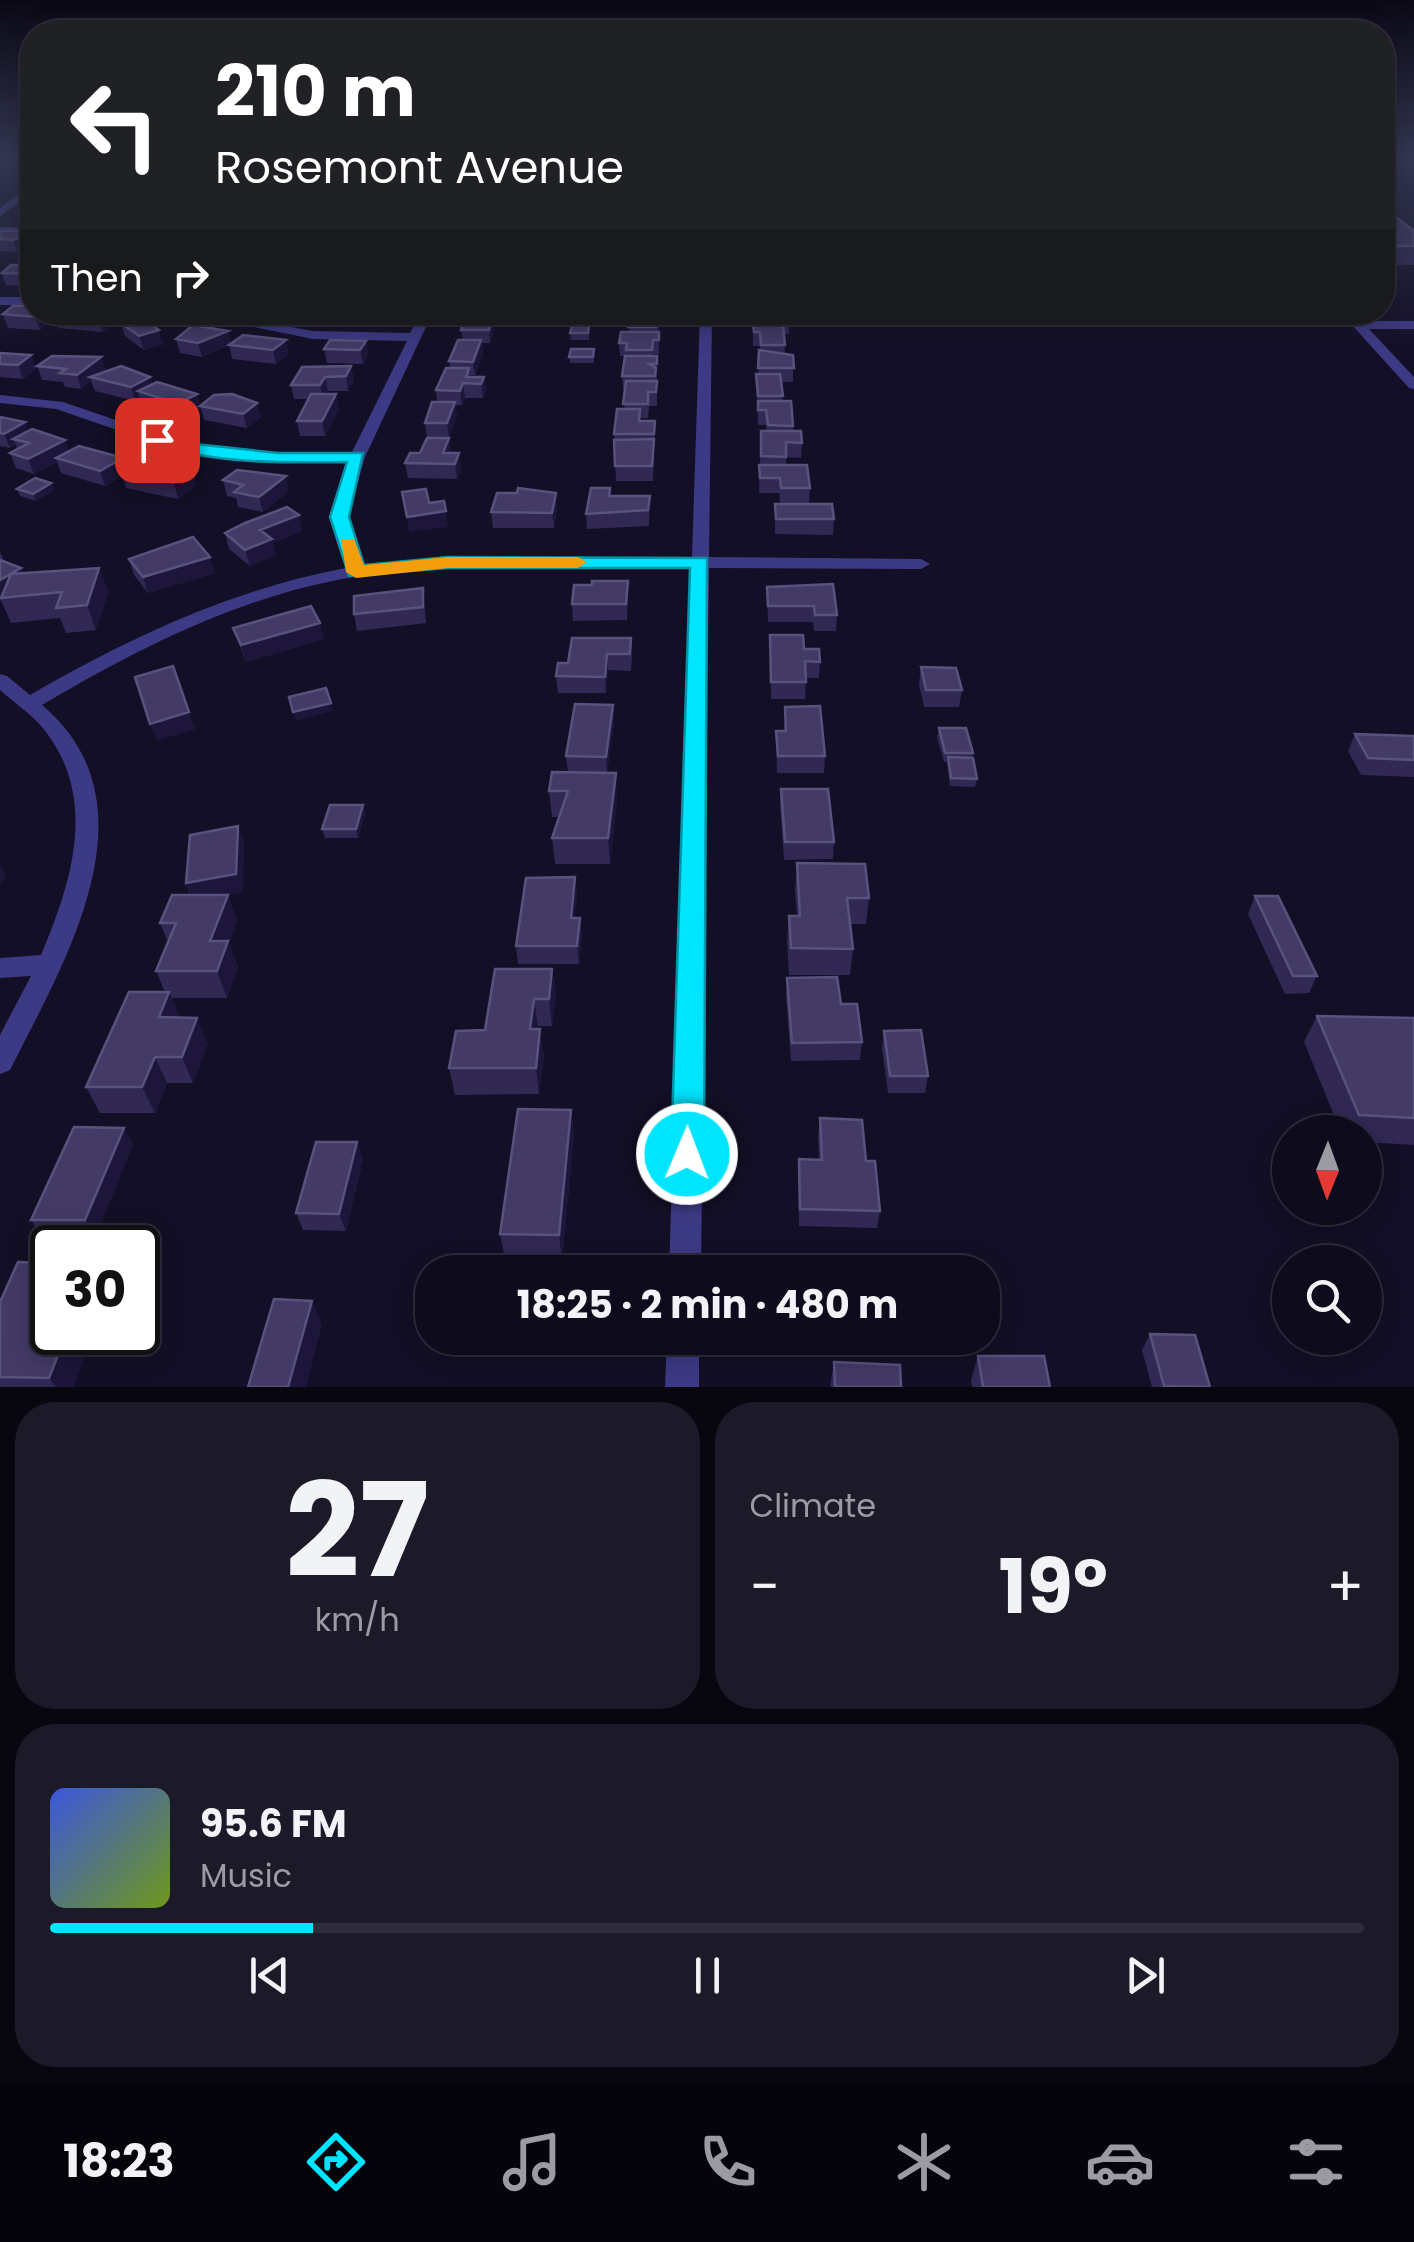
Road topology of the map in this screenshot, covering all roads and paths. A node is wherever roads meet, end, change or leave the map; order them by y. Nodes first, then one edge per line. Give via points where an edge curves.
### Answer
1 (261, 325) edge
2 (421, 325) edge
3 (706, 325) edge
4 (1414, 325) edge
5 (416, 336) junction
6 (1414, 385) edge
7 (0, 398) edge
8 (357, 457) junction
9 (700, 562) junction
10 (921, 564) dead end
11 (356, 572) junction
12 (0, 680) edge
13 (33, 702) junction
14 (48, 966) junction
15 (0, 968) edge
16 (0, 1062) edge
17 (684, 1255) edge
18 (683, 1355) edge
19 (682, 1387) edge

1 - 5 street via 313,334
2 - 5 street
3 - 9 street
4 - 6 street via 1358,325
5 - 8 street
7 - 8 street via 58,405 184,448 278,458
8 - 11 street via 340,517
9 - 10 street
9 - 11 street via 448,562
9 - 17 street
11 - 13 street via 200,617
12 - 13 street
13 - 14 street via 76,768 89,821 81,888
14 - 15 street
14 - 16 street
18 - 19 street

